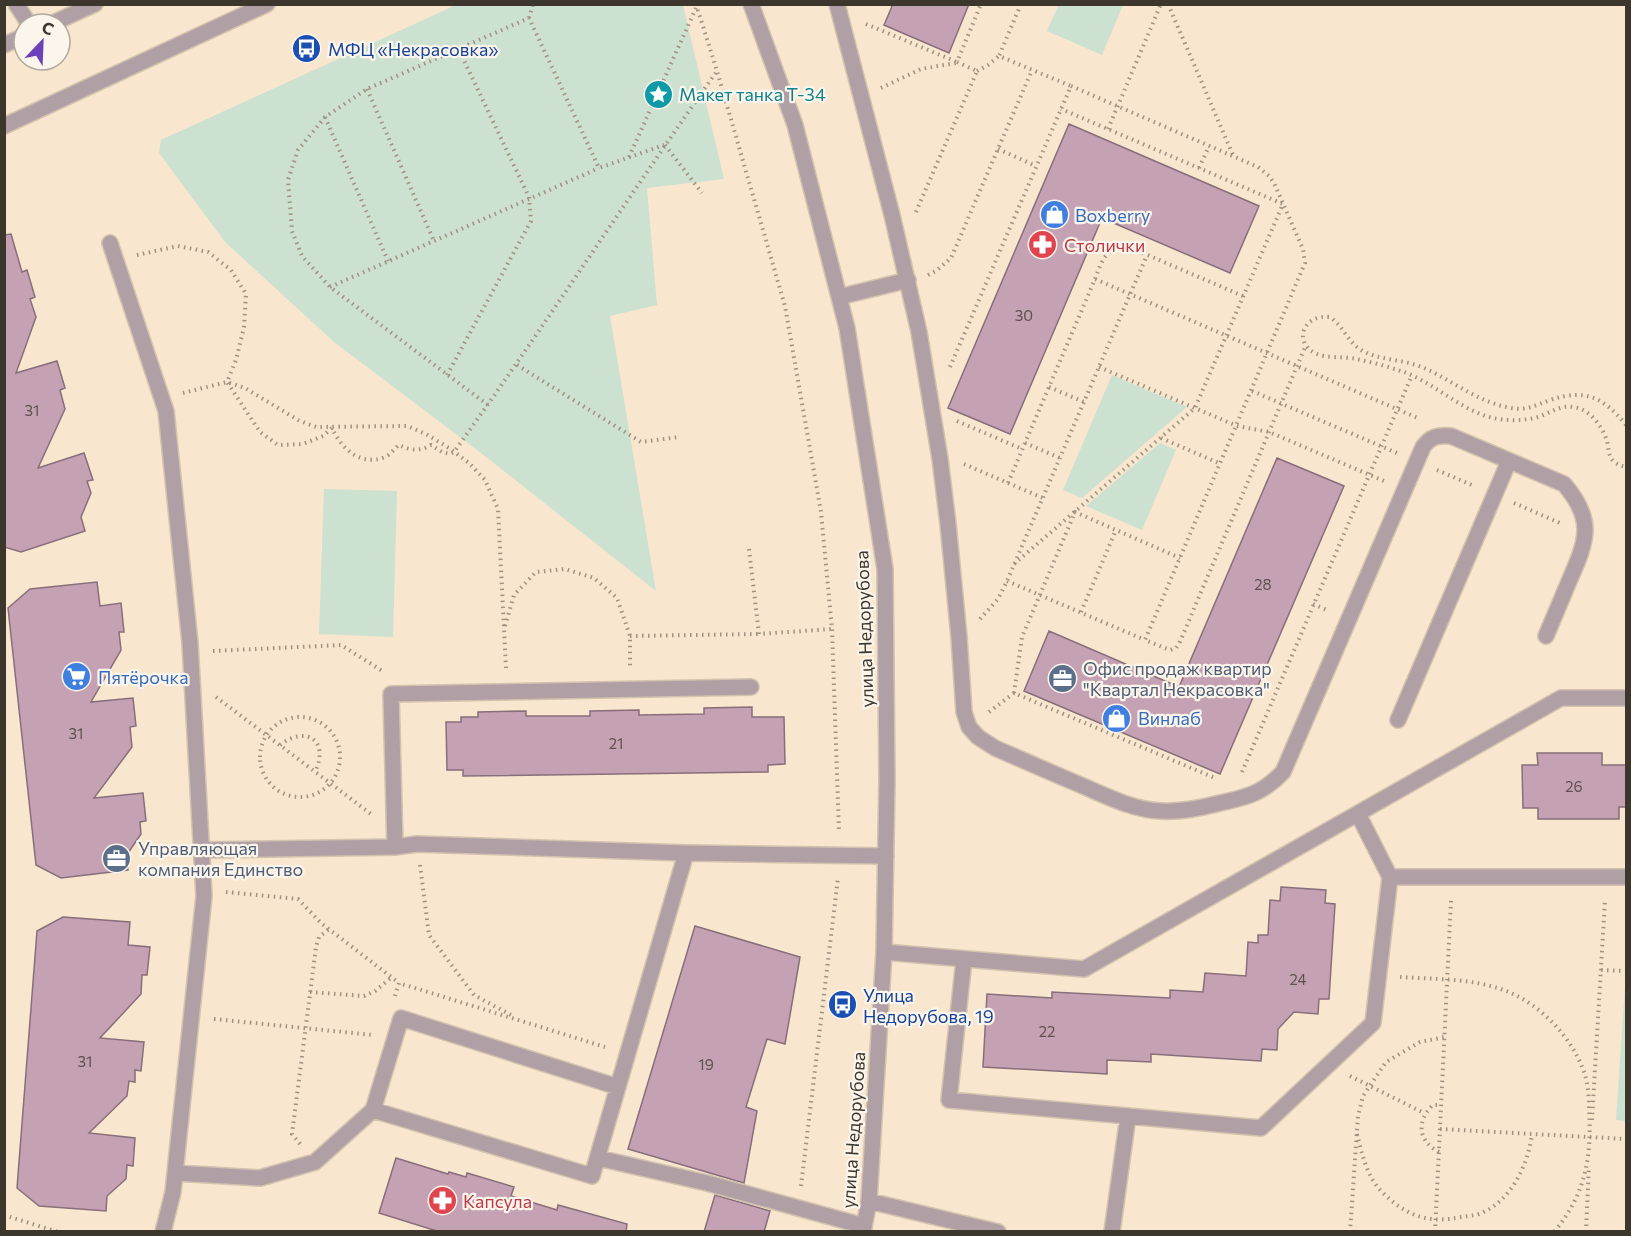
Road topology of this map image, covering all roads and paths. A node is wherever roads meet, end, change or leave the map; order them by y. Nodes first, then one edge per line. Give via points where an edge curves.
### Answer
1 (95, 4) edge
2 (267, 4) edge
3 (533, 4) edge
4 (751, 4) edge
5 (981, 4) edge
6 (1021, 4) edge
7 (1161, 4) edge
8 (1168, 4) edge
9 (696, 6) edge
10 (837, 8) edge
11 (72, 14) edge
12 (529, 18) junction
13 (458, 48) junction
14 (999, 56) junction
15 (957, 62) junction
16 (1032, 70) junction
17 (717, 71) junction
18 (978, 71) junction
19 (1071, 86) junction
20 (367, 89) junction
21 (861, 98) junction
22 (1117, 107) junction
23 (1061, 109) junction
24 (325, 117) junction
25 (4, 126) edge
26 (1108, 129) junction
27 (665, 145) junction
28 (1209, 146) junction
29 (998, 149) junction
30 (629, 157) junction
31 (1233, 157) junction
32 (1036, 166) junction
33 (599, 168) junction
34 (1199, 168) junction
35 (702, 193) dead end
36 (529, 197) junction
37 (1283, 204) junction
38 (434, 241) junction
39 (110, 243) dead end
40 (901, 248) junction
41 (1147, 255) junction
42 (115, 260) junction
43 (388, 261) junction
44 (1095, 279) junction
45 (908, 280) junction
46 (330, 287) junction
47 (1130, 294) junction
48 (1243, 296) junction
49 (839, 297) junction
50 (1226, 335) junction
51 (1306, 345) junction
52 (1268, 353) junction
53 (517, 365) junction
54 (1297, 366) junction
55 (1099, 367) junction
56 (950, 368) dead end
57 (447, 375) junction
58 (1412, 375) junction
59 (227, 382) junction
60 (1049, 387) junction
61 (161, 398) junction
62 (1084, 402) junction
63 (488, 405) junction
64 (1195, 408) junction
65 (1397, 408) junction
66 (932, 410) junction
67 (1626, 425) edge
68 (1237, 426) junction
69 (332, 428) junction
70 (1269, 432) junction
71 (1440, 435) junction
72 (679, 437) dead end
73 (1161, 438) junction
74 (1024, 443) junction
75 (1022, 448) junction
76 (454, 452) junction
77 (939, 453) junction
78 (1060, 458) junction
79 (1509, 461) junction
80 (1221, 464) junction
81 (1626, 467) edge
82 (1369, 475) junction
83 (1008, 483) junction
84 (1404, 490) junction
85 (1043, 498) junction
86 (1075, 512) junction
87 (1116, 530) junction
88 (749, 549) dead end
89 (1180, 558) junction
90 (1014, 564) junction
91 (1007, 581) junction
92 (1039, 595) junction
93 (1081, 612) junction
94 (832, 629) junction
95 (504, 630) junction
96 (759, 634) junction
97 (630, 636) junction
98 (1546, 636) dead end
99 (959, 637) junction
100 (1145, 640) junction
101 (190, 652) junction
102 (192, 678) junction
103 (751, 687) dead end
104 (631, 689) junction
105 (507, 692) junction
106 (1014, 693) junction
107 (417, 694) junction
108 (1626, 698) edge
109 (1398, 720) dead end
110 (969, 727) junction
111 (266, 734) junction
112 (280, 745) junction
113 (315, 772) junction
114 (331, 784) junction
115 (1232, 794) junction
116 (1358, 814) junction
117 (395, 840) junction
118 (417, 844) junction
119 (202, 850) junction
120 (686, 854) junction
121 (840, 855) junction
122 (886, 856) junction
123 (1390, 877) junction
124 (1452, 877) junction
125 (1606, 877) junction
126 (1626, 878) edge
127 (204, 890) junction
128 (329, 929) junction
129 (884, 952) junction
130 (964, 959) junction
131 (1601, 970) junction
132 (1626, 971) edge
133 (1379, 976) junction
134 (392, 977) junction
135 (1447, 980) junction
136 (399, 983) dead end
137 (310, 992) junction
138 (192, 1017) junction
139 (306, 1027) junction
140 (1445, 1037) junction
141 (395, 1039) junction
142 (513, 1054) junction
143 (1328, 1065) junction
144 (1370, 1085) junction
145 (618, 1087) junction
146 (1441, 1106) junction
147 (373, 1110) junction
148 (1425, 1113) junction
149 (1128, 1116) junction
150 (1440, 1129) junction
151 (1357, 1134) junction
152 (1532, 1134) junction
153 (1591, 1137) junction
154 (1626, 1139) edge
155 (1439, 1152) junction
156 (598, 1158) junction
157 (315, 1161) junction
158 (175, 1173) junction
159 (869, 1202) junction
160 (798, 1209) junction
161 (4, 1215) edge
162 (1436, 1221) junction
163 (864, 1229) edge
164 (58, 1232) edge
165 (163, 1232) edge
166 (998, 1232) edge
167 (1112, 1232) edge
168 (1350, 1232) edge
169 (1435, 1232) edge
170 (1554, 1232) edge
171 (1586, 1232) edge

1 - 11 street
2 - 25 street
3 - 12 path
4 - 49 street, улица Недорубова via 795,125
5 - 15 path
6 - 14 path
7 - 22 path
8 - 31 path
9 - 17 path
9 - 30 path
10 - 15 path
10 - 21 street
12 - 13 path
12 - 33 path
13 - 20 path
13 - 36 path
14 - 16 path
14 - 18 path
15 - 18 path
15 - 21 path via 921,69
16 - 19 path
16 - 29 path
17 - 27 path
17 - 94 path via 784,306 821,512
18 - 40 path
19 - 22 path
19 - 23 path
20 - 24 path
20 - 38 path
21 - 40 street
22 - 26 path
22 - 28 path
23 - 26 path
23 - 32 path
24 - 43 path
24 - 46 path via 298,150 288,180 292,231 302,256
26 - 34 path
27 - 30 path
27 - 35 path
27 - 53 path
28 - 31 path
28 - 34 path
29 - 32 path
29 - 45 path via 951,258 936,271
30 - 33 path
31 - 37 path via 1264,171
32 - 56 path
33 - 36 path
34 - 37 path
36 - 38 path
36 - 57 path via 531,221
37 - 48 path
37 - 52 path via 1303,249 1305,263
38 - 43 path
39 - 42 street
40 - 45 street
41 - 44 path via 1129,248 1110,251
41 - 47 path
41 - 48 path
42 - 59 path via 178,246 208,252 231,270 246,294 244,327
42 - 61 street
43 - 46 path
44 - 47 path
44 - 60 path
45 - 49 street
45 - 66 street
46 - 57 path
47 - 50 path
47 - 55 path
48 - 50 path
49 - 122 street, улица Недорубова via 885,568
50 - 52 path
50 - 64 path
51 - 54 path
51 - 58 path via 1314,353 1356,359
51 - 67 path via 1303,334 1310,321 1330,317 1358,348 1417,365 1503,406 1523,409 1562,397 1589,396 1607,404
52 - 54 path
52 - 68 path
53 - 63 path
53 - 72 path via 641,442
54 - 65 path
54 - 70 path
55 - 62 path
55 - 64 path
57 - 63 path
58 - 65 path
58 - 81 path via 1472,411 1492,417 1531,419 1573,407 1586,412 1605,435 1610,456 1616,464
59 - 61 path
59 - 69 path via 245,387 298,420
59 - 69 path via 260,432 278,445 303,444
60 - 62 path
60 - 74 path
61 - 101 street via 166,411
62 - 78 path
63 - 76 path
64 - 68 path
64 - 73 path
65 - 71 path via 1426,422
65 - 82 path
66 - 75 path
66 - 77 street
68 - 70 path
68 - 80 path
69 - 76 path via 407,426
69 - 76 path via 351,454 366,459 386,457 399,445 409,450 430,445 442,452
70 - 82 path
70 - 100 path via 1179,644 1170,650
71 - 79 street
71 - 84 street via 1423,447
73 - 80 path
73 - 86 path
74 - 75 path
74 - 78 path
75 - 83 path
76 - 95 path via 485,480 498,509
77 - 83 path
77 - 99 street
78 - 85 path
79 - 98 street via 1564,484 1575,497 1584,520 1584,547
79 - 109 street
80 - 89 path
82 - 84 path
82 - 115 path
83 - 85 path
84 - 115 street via 1283,772 1259,792 1244,798
85 - 90 path
86 - 87 path
86 - 90 path
86 - 92 path
87 - 89 path
87 - 93 path
88 - 96 path
89 - 100 path
90 - 91 path
91 - 92 path
91 - 99 path via 990,610
92 - 93 path
92 - 106 path via 1019,649
93 - 100 path
94 - 96 path
94 - 121 path
95 - 97 path via 514,595 536,572 565,569 594,578 617,598
95 - 105 path
96 - 97 path
97 - 104 path
99 - 110 street via 964,712
101 - 102 street
101 - 107 path via 341,645
102 - 111 path
102 - 119 street
103 - 104 street
104 - 105 street
105 - 107 street
106 - 110 path
106 - 115 path
107 - 117 street via 392,694
108 - 116 street via 1561,698
110 - 115 street via 995,748 1140,808 1184,812
111 - 112 path
111 - 114 path via 259,759 274,787 302,797 313,796
111 - 114 path via 286,718 304,717 323,724 333,732 341,754
112 - 113 path
112 - 113 path via 300,734 308,737 321,754
113 - 114 path
114 - 117 path
116 - 123 street
116 - 130 street via 1084,969
117 - 118 street
117 - 119 street
118 - 120 street
118 - 142 path via 429,935 474,995 518,1020
119 - 127 street
120 - 121 street
120 - 145 street
121 - 122 street
121 - 160 path
122 - 129 street, улица Недорубова
123 - 124 street
123 - 133 street
124 - 125 street
124 - 135 path
125 - 126 street
125 - 131 path
127 - 128 path via 298,899
127 - 138 street
128 - 134 path
128 - 137 path via 319,937
129 - 130 street
129 - 159 street, улица Недорубова
130 - 149 street via 949,1100
131 - 132 path
131 - 153 path
133 - 135 path
133 - 143 street via 1373,1023
134 - 136 path
134 - 137 path via 364,996
135 - 140 path
135 - 153 path via 1474,981 1513,994 1532,1004 1562,1032 1585,1073
137 - 139 path
138 - 139 path
138 - 158 street
139 - 141 path
139 - 157 path via 292,1134
140 - 144 path via 1402,1051 1386,1062
140 - 146 path
141 - 142 street via 401,1018
141 - 147 street
142 - 145 street
143 - 144 path
143 - 149 street via 1262,1128
144 - 148 path
144 - 151 path via 1363,1096
145 - 156 street
146 - 148 path via 1433,1105
146 - 150 path
147 - 156 street via 592,1176
147 - 157 street
148 - 155 path via 1422,1135 1429,1147
149 - 167 street
150 - 152 path
150 - 155 path
151 - 162 path via 1367,1169 1381,1191 1404,1209
151 - 168 path
152 - 153 path
152 - 162 path via 1525,1166 1499,1201 1480,1214
153 - 154 path
153 - 170 path via 1582,1186
153 - 171 path
155 - 162 path
156 - 160 street
157 - 158 street via 260,1178
158 - 165 street
159 - 163 street, улица Недорубова
159 - 166 street
160 - 163 street
161 - 164 path
162 - 169 path

